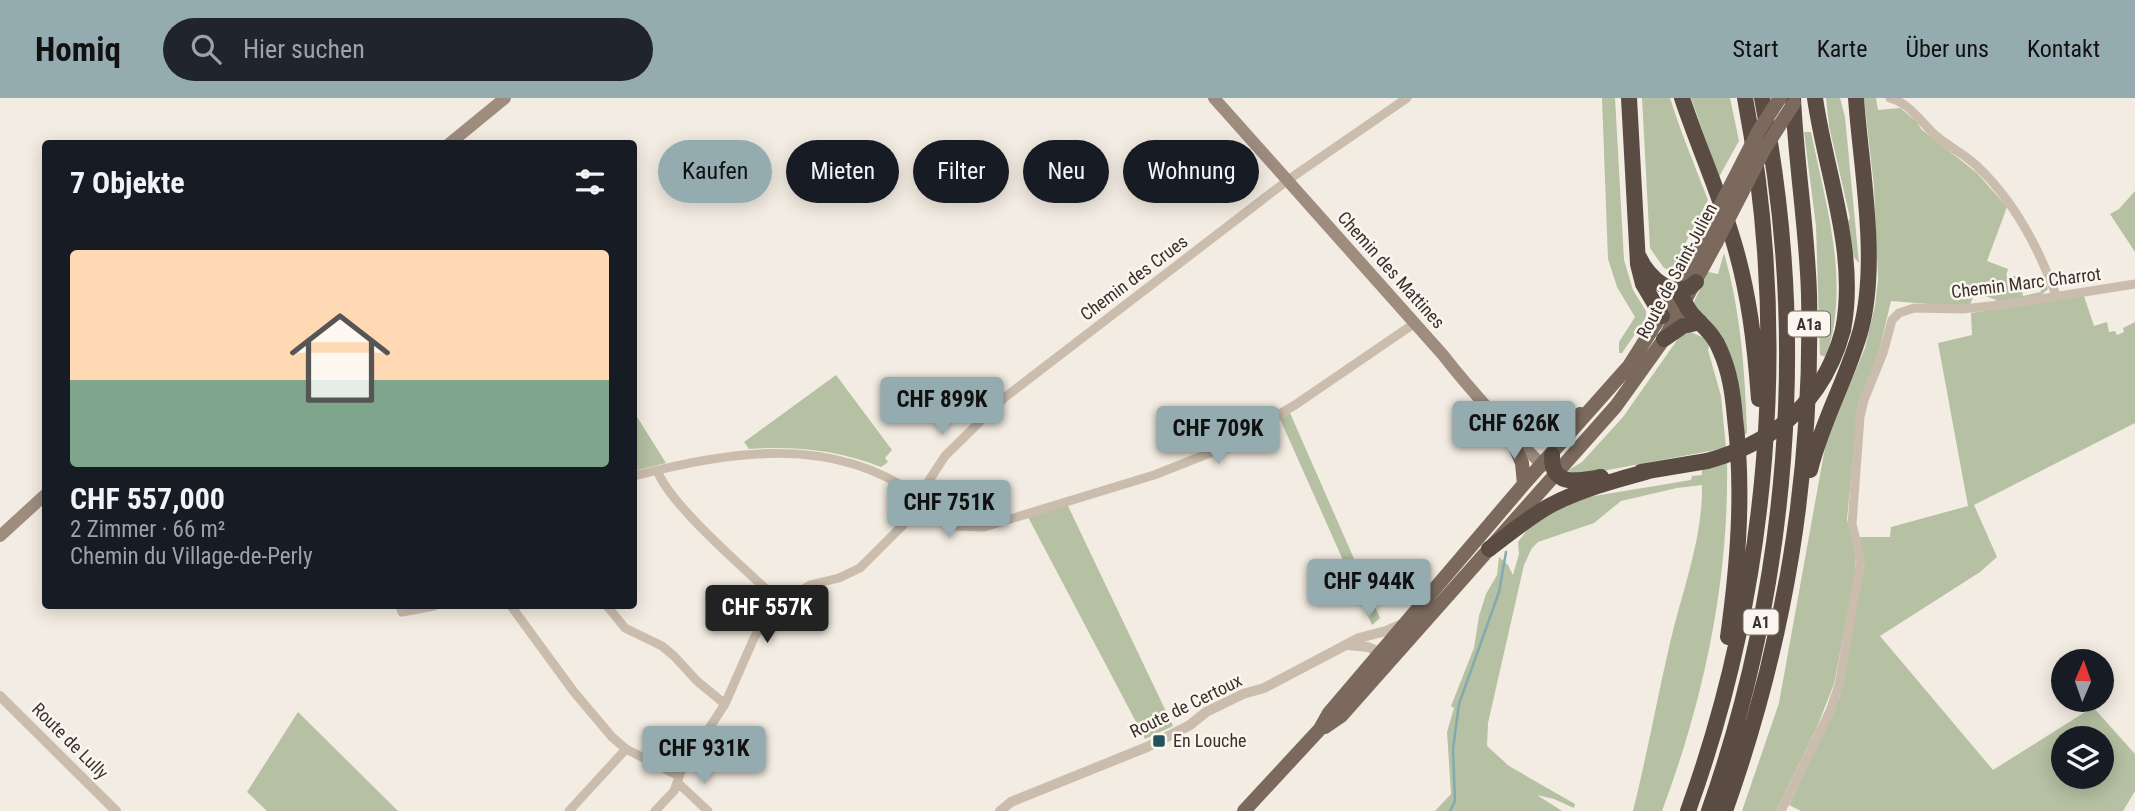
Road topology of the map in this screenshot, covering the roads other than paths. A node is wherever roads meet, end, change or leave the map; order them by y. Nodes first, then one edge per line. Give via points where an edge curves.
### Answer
1 (505, 98) edge
2 (1214, 98) edge
3 (1407, 98) edge
4 (1629, 98) edge
5 (1682, 98) edge
6 (1745, 98) edge
7 (1762, 98) edge
8 (1780, 98) edge
9 (1795, 98) edge
10 (1815, 98) edge
11 (1851, 98) edge
12 (1856, 98) edge
13 (1890, 98) edge
14 (1857, 115) junction
15 (454, 140) edge
16 (1288, 180) junction
17 (1637, 252) junction
18 (1696, 282) joint
19 (2135, 284) edge
20 (2056, 295) junction
21 (1681, 296) junction
22 (1662, 316) junction
23 (1700, 322) junction
24 (1415, 323) junction
25 (1664, 339) junction
26 (1599, 402) junction
27 (1507, 431) junction
28 (1763, 461) junction
29 (657, 470) junction
30 (1549, 470) junction
31 (637, 475) edge
32 (1524, 484) junction
33 (1593, 484) junction
34 (918, 496) junction
35 (42, 498) edge
36 (915, 513) junction
37 (1798, 521) junction
38 (0, 536) edge
39 (1489, 549) junction
40 (780, 602) junction
41 (401, 609) edge
42 (418, 609) edge
43 (513, 609) edge
44 (609, 609) edge
45 (1410, 618) junction
46 (1348, 645) junction
47 (1387, 656) junction
48 (0, 696) edge
49 (725, 704) junction
50 (1716, 726) junction
51 (626, 749) junction
52 (678, 780) junction
53 (116, 811) edge
54 (569, 811) edge
55 (655, 811) edge
56 (708, 811) edge
57 (1000, 811) edge
58 (1244, 811) edge
59 (1688, 811) edge
60 (1709, 811) edge
61 (1724, 811) edge
62 (1781, 811) edge

1 - 15 main road
2 - 16 main road, Chemin des Mattines
3 - 16 street, Chemin des Crues
4 - 17 highway
5 - 28 highway via 1742,273 1754,340
6 - 28 highway, A1 via 1768,289 1769,376
7 - 60 highway, A1 via 1784,260 1786,428 1761,620 1736,726
8 - 21 main road, Route de Saint-Julien, bridge via 1710,226
9 - 18 main road, Route de Saint-Julien, bridge
9 - 37 highway, A1a via 1809,328
10 - 33 highway, bridge via 1846,257 1843,330 1828,371 1797,412 1756,443 1707,461
11 - 14 highway
12 - 14 highway
13 - 20 street via 1978,167 2022,222
14 - 37 highway via 1868,241 1866,307 1856,346 1818,442
16 - 24 main road, Chemin des Mattines
16 - 34 street, Chemin des Crues via 1004,398 945,456
17 - 21 highway via 1652,277
17 - 22 highway via 1642,281
18 - 21 highway
19 - 20 street, Chemin Marc Charrot
20 - 62 street, Chemin Marc Charrot via 1962,309 1914,308 1892,320 1860,417 1852,524 1861,560 1839,685
21 - 22 main road, Route de Saint-Julien
21 - 23 highway
21 - 25 main road, Route de Saint-Julien
22 - 26 main road, Route de Saint-Julien
23 - 25 highway via 1683,326
23 - 50 highway via 1714,337 1724,361 1738,444 1734,587
24 - 27 main road, Chemin des Mattines
24 - 36 street via 1286,411 1185,464 984,527 953,526
25 - 30 main road, Route de Saint-Julien via 1616,405
26 - 27 main road via 1545,436
26 - 30 main road, Route de Saint-Julien
27 - 30 main road, Chemin des Mattines
27 - 32 main road via 1522,463
28 - 50 highway, A1 via 1746,596
29 - 31 street
29 - 34 street via 772,452 816,456 877,471
29 - 40 street via 690,515
30 - 32 main road, Route de Saint-Julien
30 - 33 highway via 1572,481
30 - 39 main road, Route de Saint-Julien
32 - 45 main road, Route de Saint-Julien
33 - 39 highway via 1542,511
34 - 36 street, Chemin des Crues
35 - 38 main road
36 - 40 street via 860,568 810,585
37 - 61 highway, A1a via 1772,656
39 - 47 main road, Route de Saint-Julien
40 - 49 street via 761,625
41 - 42 street
43 - 51 street via 574,692
44 - 49 street via 625,628 662,646
45 - 46 street, Route de Certoux
45 - 47 main road, Route de Saint-Julien
46 - 47 street via 1368,647
46 - 57 street, Route de Certoux via 1206,712 1147,747
47 - 58 main road, Route de Saint-Julien via 1341,716 1320,729
48 - 53 street, Route de Lully
49 - 52 street
50 - 59 highway, A1
51 - 52 street
51 - 54 street
52 - 55 street via 674,792
52 - 56 street

